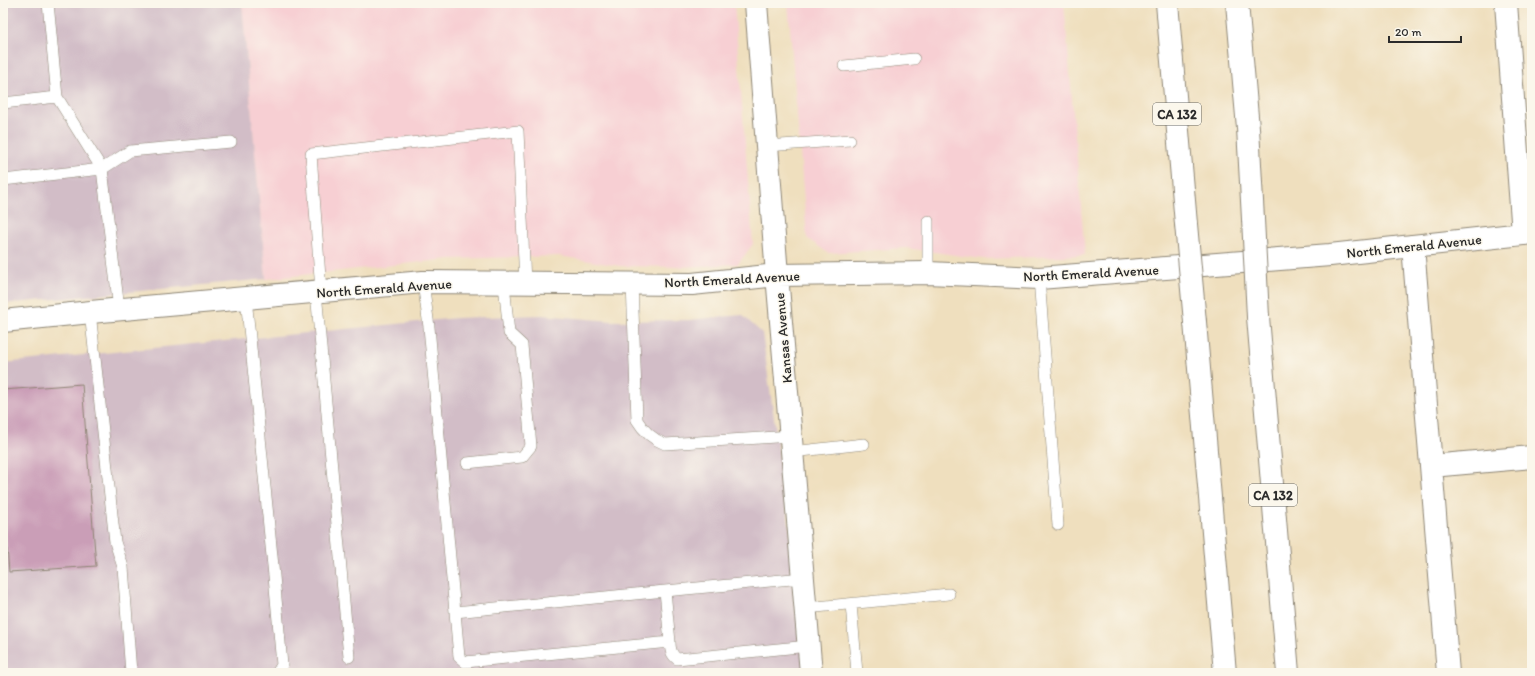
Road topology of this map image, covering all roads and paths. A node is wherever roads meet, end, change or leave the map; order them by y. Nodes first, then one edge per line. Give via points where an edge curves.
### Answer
1 (48, 3) edge
2 (756, 3) edge
3 (1167, 3) edge
4 (1237, 3) edge
5 (1506, 3) edge
6 (914, 59) dead end
7 (844, 66) dead end
8 (57, 97) junction
9 (3, 103) edge
10 (850, 140) dead end
11 (231, 142) dead end
12 (767, 146) junction
13 (102, 169) junction
14 (3, 180) edge
15 (928, 221) dead end
16 (1528, 233) edge
17 (1414, 246) junction
18 (928, 273) junction
19 (777, 276) junction
20 (1039, 278) junction
21 (423, 282) junction
22 (515, 283) junction
23 (632, 283) junction
24 (319, 292) junction
25 (246, 298) junction
26 (119, 309) junction
27 (90, 312) junction
28 (3, 321) edge
29 (792, 444) junction
30 (864, 444) dead end
31 (1532, 457) edge
32 (467, 463) dead end
33 (1431, 466) junction
34 (1058, 525) dead end
35 (803, 578) junction
36 (665, 591) junction
37 (949, 594) dead end
38 (851, 604) junction
39 (806, 608) junction
40 (455, 612) junction
41 (670, 642) junction
42 (809, 646) junction
43 (349, 657) dead end
44 (131, 673) edge
45 (276, 673) edge
46 (811, 673) edge
47 (857, 673) edge
48 (1225, 673) edge
49 (1288, 673) edge
50 (1448, 673) edge

1 - 8 lane
2 - 12 main road, Kansas Avenue
3 - 48 main road, CA 132, bridge
4 - 49 main road, CA 132, bridge via 1248,128 1261,360
5 - 16 main road
6 - 7 lane
8 - 9 lane
8 - 13 lane
10 - 12 lane
11 - 13 lane via 130,151
12 - 19 main road, Kansas Avenue
13 - 14 lane
13 - 26 lane
15 - 18 lane
16 - 17 main road, North Emerald Avenue
17 - 20 main road, North Emerald Avenue via 1330,256
17 - 33 main road
18 - 19 main road, North Emerald Avenue
18 - 20 main road, North Emerald Avenue
19 - 23 main road, North Emerald Avenue via 692,284
19 - 29 main road, Kansas Avenue
20 - 34 lane
21 - 22 main road, North Emerald Avenue
21 - 24 main road, North Emerald Avenue
21 - 40 lane
22 - 23 main road, North Emerald Avenue
22 - 24 lane via 518,131 311,154
22 - 32 lane via 509,333 522,345 531,446 522,458
23 - 29 lane via 637,420 643,431 654,440 665,444
24 - 25 main road, North Emerald Avenue
24 - 43 lane
25 - 26 main road, North Emerald Avenue
25 - 45 lane via 282,665
26 - 27 main road, North Emerald Avenue
27 - 28 main road, North Emerald Avenue
27 - 44 lane via 115,542 123,567
29 - 30 lane
29 - 35 main road, Kansas Avenue
31 - 33 main road
33 - 50 main road
35 - 36 lane
35 - 39 main road, Kansas Avenue
36 - 40 lane
36 - 41 lane
37 - 38 lane
38 - 39 lane
38 - 47 lane
39 - 42 main road, Kansas Avenue
40 - 41 lane via 459,657 465,662
41 - 42 lane via 670,650 677,659
42 - 46 main road, Kansas Avenue

